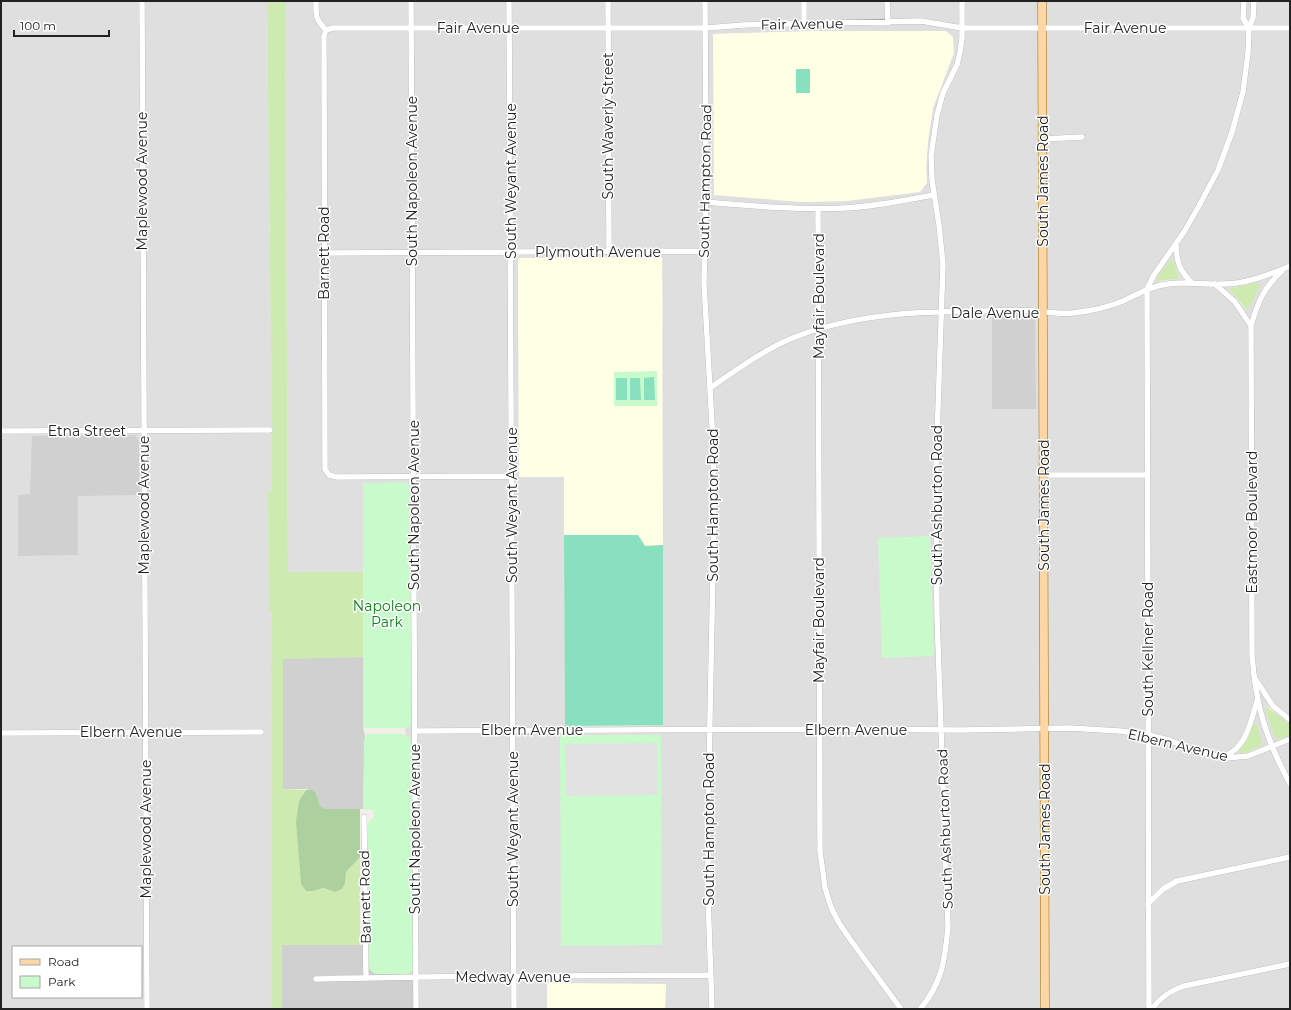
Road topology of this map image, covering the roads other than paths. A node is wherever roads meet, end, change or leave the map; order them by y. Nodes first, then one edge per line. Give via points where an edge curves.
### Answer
1 (142, 1) edge
2 (316, 1) edge
3 (411, 1) edge
4 (509, 1) edge
5 (608, 1) edge
6 (706, 1) edge
7 (804, 1) edge
8 (887, 1) edge
9 (962, 1) edge
10 (1042, 1) edge
11 (1244, 1) edge
12 (1254, 1) edge
13 (888, 23) junction
14 (804, 24) junction
15 (412, 28) junction
16 (510, 28) junction
17 (608, 28) junction
18 (706, 28) junction
19 (962, 28) junction
20 (1042, 28) junction
21 (1249, 28) junction
22 (1290, 28) edge
23 (326, 30) junction
24 (1082, 137) dead end
25 (1043, 139) junction
26 (934, 195) junction
27 (706, 202) junction
28 (818, 209) junction
29 (1176, 245) junction
30 (704, 251) junction
31 (511, 252) junction
32 (609, 252) junction
33 (324, 253) junction
34 (413, 253) junction
35 (1290, 266) edge
36 (1192, 283) junction
37 (1215, 284) junction
38 (1147, 289) junction
39 (940, 313) junction
40 (1044, 313) junction
41 (1251, 326) junction
42 (819, 329) junction
43 (710, 388) junction
44 (270, 430) dead end
45 (1, 431) edge
46 (144, 431) junction
47 (1044, 475) junction
48 (1147, 475) junction
49 (414, 476) junction
50 (512, 476) junction
51 (1254, 676) junction
52 (1257, 700) junction
53 (1290, 720) edge
54 (820, 729) junction
55 (1044, 729) junction
56 (513, 730) junction
57 (710, 730) junction
58 (941, 730) junction
59 (415, 731) junction
60 (1, 732) edge
61 (145, 732) junction
62 (261, 732) dead end
63 (1148, 735) junction
64 (1290, 739) edge
65 (1271, 746) junction
66 (1221, 758) junction
67 (1290, 784) edge
68 (364, 817) dead end
69 (1290, 856) edge
70 (1148, 904) junction
71 (1290, 964) edge
72 (710, 975) junction
73 (416, 977) junction
74 (514, 977) junction
75 (366, 978) junction
76 (316, 979) dead end
77 (147, 1009) edge
78 (416, 1009) edge
79 (514, 1009) edge
80 (712, 1009) edge
81 (901, 1009) edge
82 (920, 1009) edge
83 (1045, 1009) edge
84 (1149, 1009) edge
85 (1152, 1009) edge

1 - 46 street, Maplewood Avenue
2 - 23 street via 316,16
3 - 15 street, South Napoleon Avenue
4 - 16 street, South Weyant Avenue
5 - 17 street, South Waverly Street
6 - 18 street, South Hampton Road
7 - 14 street
8 - 13 street
9 - 19 street, South Ashburton Road
10 - 20 main road, South James Road
11 - 21 street via 1243,18
12 - 21 street via 1253,18
13 - 14 street, Fair Avenue
13 - 19 street, Fair Avenue via 927,22
14 - 18 street, Fair Avenue
15 - 16 street, Fair Avenue
15 - 23 street, Fair Avenue
15 - 34 street, South Napoleon Avenue
16 - 17 street, Fair Avenue
16 - 31 street, South Weyant Avenue
17 - 18 street, Fair Avenue
17 - 32 street, South Waverly Street
18 - 27 street, South Hampton Road
19 - 20 street, Fair Avenue
19 - 26 street, South Ashburton Road via 957,65 935,123 932,156
20 - 21 street, Fair Avenue
20 - 25 main road, South James Road
21 - 22 street, Fair Avenue
21 - 29 street via 1243,92 1232,132 1218,170
23 - 33 street, Barnett Road
24 - 25 street
25 - 40 main road, South James Road
26 - 28 street via 879,205
26 - 39 street, South Ashburton Road via 943,264
27 - 28 street
27 - 30 street, South Hampton Road
28 - 42 street, Mayfair Boulevard
29 - 36 street via 1179,268
29 - 38 street
30 - 32 street, Plymouth Avenue
30 - 43 street, South Hampton Road
31 - 32 street, Plymouth Avenue
31 - 34 street, Plymouth Avenue
31 - 50 street, South Weyant Avenue
33 - 34 street, Plymouth Avenue
33 - 49 street, Barnett Road via 325,469 329,475 337,477
34 - 49 street, South Napoleon Avenue
35 - 37 street, Dale Avenue via 1238,283
35 - 41 street, Eastmoor Boulevard via 1273,279 1262,294
36 - 37 street, Dale Avenue
36 - 38 street, Dale Avenue via 1168,284
37 - 41 street via 1235,302
38 - 40 street, Dale Avenue via 1102,309
38 - 48 street, South Kellner Road
39 - 40 street, Dale Avenue
39 - 42 street, Dale Avenue via 893,314 848,321
39 - 58 street, South Ashburton Road via 936,466
40 - 47 main road, South James Road
41 - 51 street, Eastmoor Boulevard
42 - 43 street, Dale Avenue via 769,349
42 - 54 street, Mayfair Boulevard
43 - 57 street, South Hampton Road via 714,561
44 - 46 street, Etna Street
45 - 46 street, Etna Street
46 - 61 street, Maplewood Avenue
47 - 48 street
47 - 55 main road, South James Road
48 - 63 street, South Kellner Road
49 - 50 street
49 - 59 street, South Napoleon Avenue
50 - 56 street, South Weyant Avenue
51 - 52 street, Eastmoor Boulevard
51 - 53 street via 1273,706
52 - 65 street, Eastmoor Boulevard
52 - 66 street via 1242,741 1233,751
54 - 57 street, Elbern Avenue
54 - 58 street, Elbern Avenue
54 - 81 street, Mayfair Boulevard via 820,851 825,888 839,923
55 - 58 street, Elbern Avenue
55 - 63 street, Elbern Avenue via 1097,730
55 - 83 main road, South James Road
56 - 57 street, Elbern Avenue
56 - 59 street, Elbern Avenue
56 - 74 street, South Weyant Avenue
57 - 72 street, South Hampton Road
58 - 82 street, South Ashburton Road via 948,927 944,962 939,979
59 - 73 street, South Napoleon Avenue
60 - 61 street, Elbern Avenue
61 - 62 street, Elbern Avenue
61 - 77 street, Maplewood Avenue
63 - 66 street, Elbern Avenue
63 - 70 street, South Kellner Road
64 - 65 street, Elbern Avenue
65 - 66 street, Elbern Avenue via 1248,756
65 - 67 street, Eastmoor Boulevard
68 - 75 street, Barnett Road
69 - 70 street via 1177,881 1163,889
70 - 84 street, South Kellner Road
71 - 85 street via 1184,986 1163,996
72 - 74 street, Medway Avenue
72 - 80 street, South Hampton Road
73 - 74 street, Medway Avenue
73 - 75 street, Medway Avenue
73 - 78 street, South Napoleon Avenue
74 - 79 street, South Weyant Avenue
75 - 76 street, Medway Avenue

